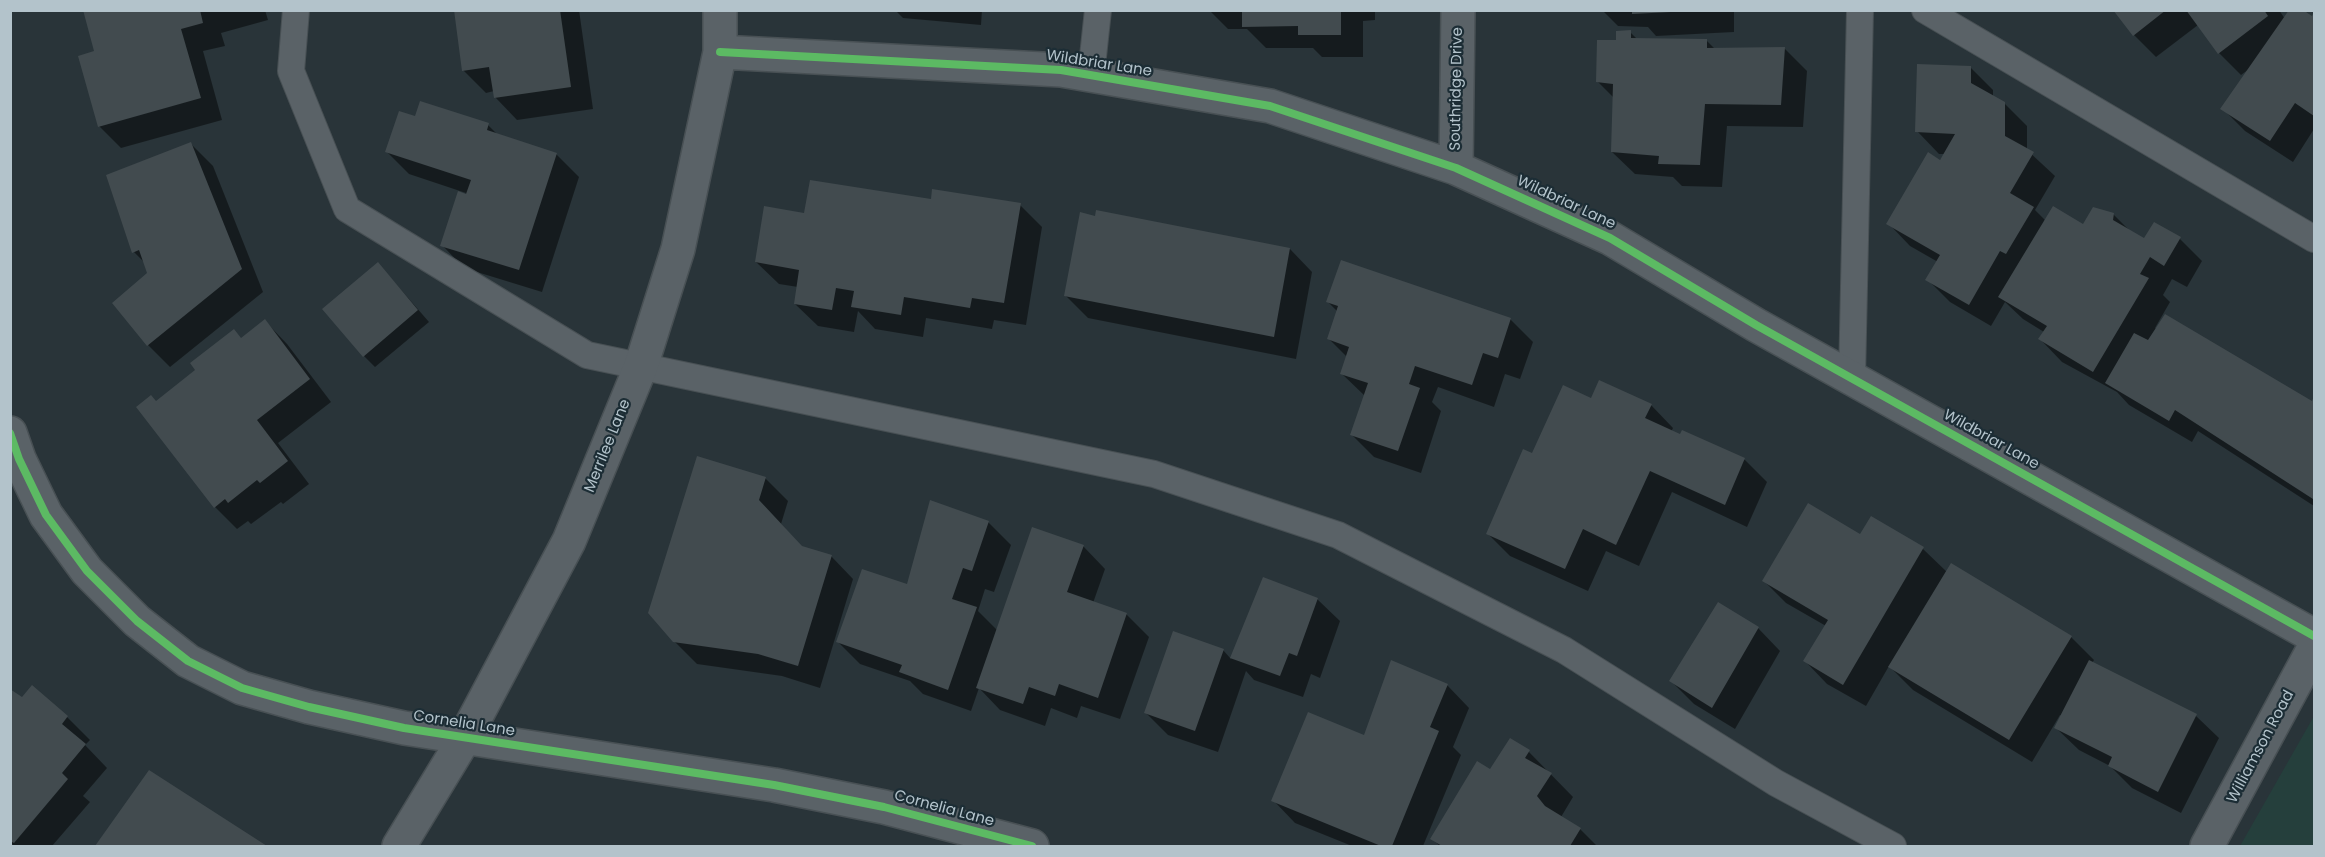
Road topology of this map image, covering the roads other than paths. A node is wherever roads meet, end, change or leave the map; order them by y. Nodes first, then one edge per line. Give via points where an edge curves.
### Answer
1 (296, 10) edge
2 (720, 10) edge
3 (1098, 10) edge
4 (1458, 10) edge
5 (1860, 10) edge
6 (1924, 10) edge
7 (720, 52) junction
8 (1091, 75) junction
9 (1456, 168) junction
10 (2314, 239) edge
11 (641, 366) junction
12 (1852, 378) junction
13 (10, 434) edge
14 (2314, 636) edge
15 (2314, 648) edge
16 (464, 739) junction
17 (399, 846) edge
18 (1032, 846) edge
19 (1893, 846) edge
20 (2207, 846) edge

1 - 11 lane via 291,71 347,209 587,355
2 - 7 street, Merrilee Lane
3 - 8 lane
4 - 9 street, Southridge Drive
5 - 12 lane
6 - 10 lane
7 - 8 street, Wildbriar Lane via 1061,70
7 - 11 street, Merrilee Lane via 678,249
8 - 9 street, Wildbriar Lane via 1270,106
9 - 12 street, Wildbriar Lane via 1610,238
11 - 16 street, Merrilee Lane via 569,541
11 - 19 lane via 1154,474 1338,535 1564,650 1776,783
12 - 14 street, Wildbriar Lane
13 - 16 street, Cornelia Lane via 46,516 87,571 137,621 188,661 242,688 309,707
15 - 20 street, Williamson Road
16 - 17 street, Merrilee Lane
16 - 18 street, Cornelia Lane via 796,790 884,807

